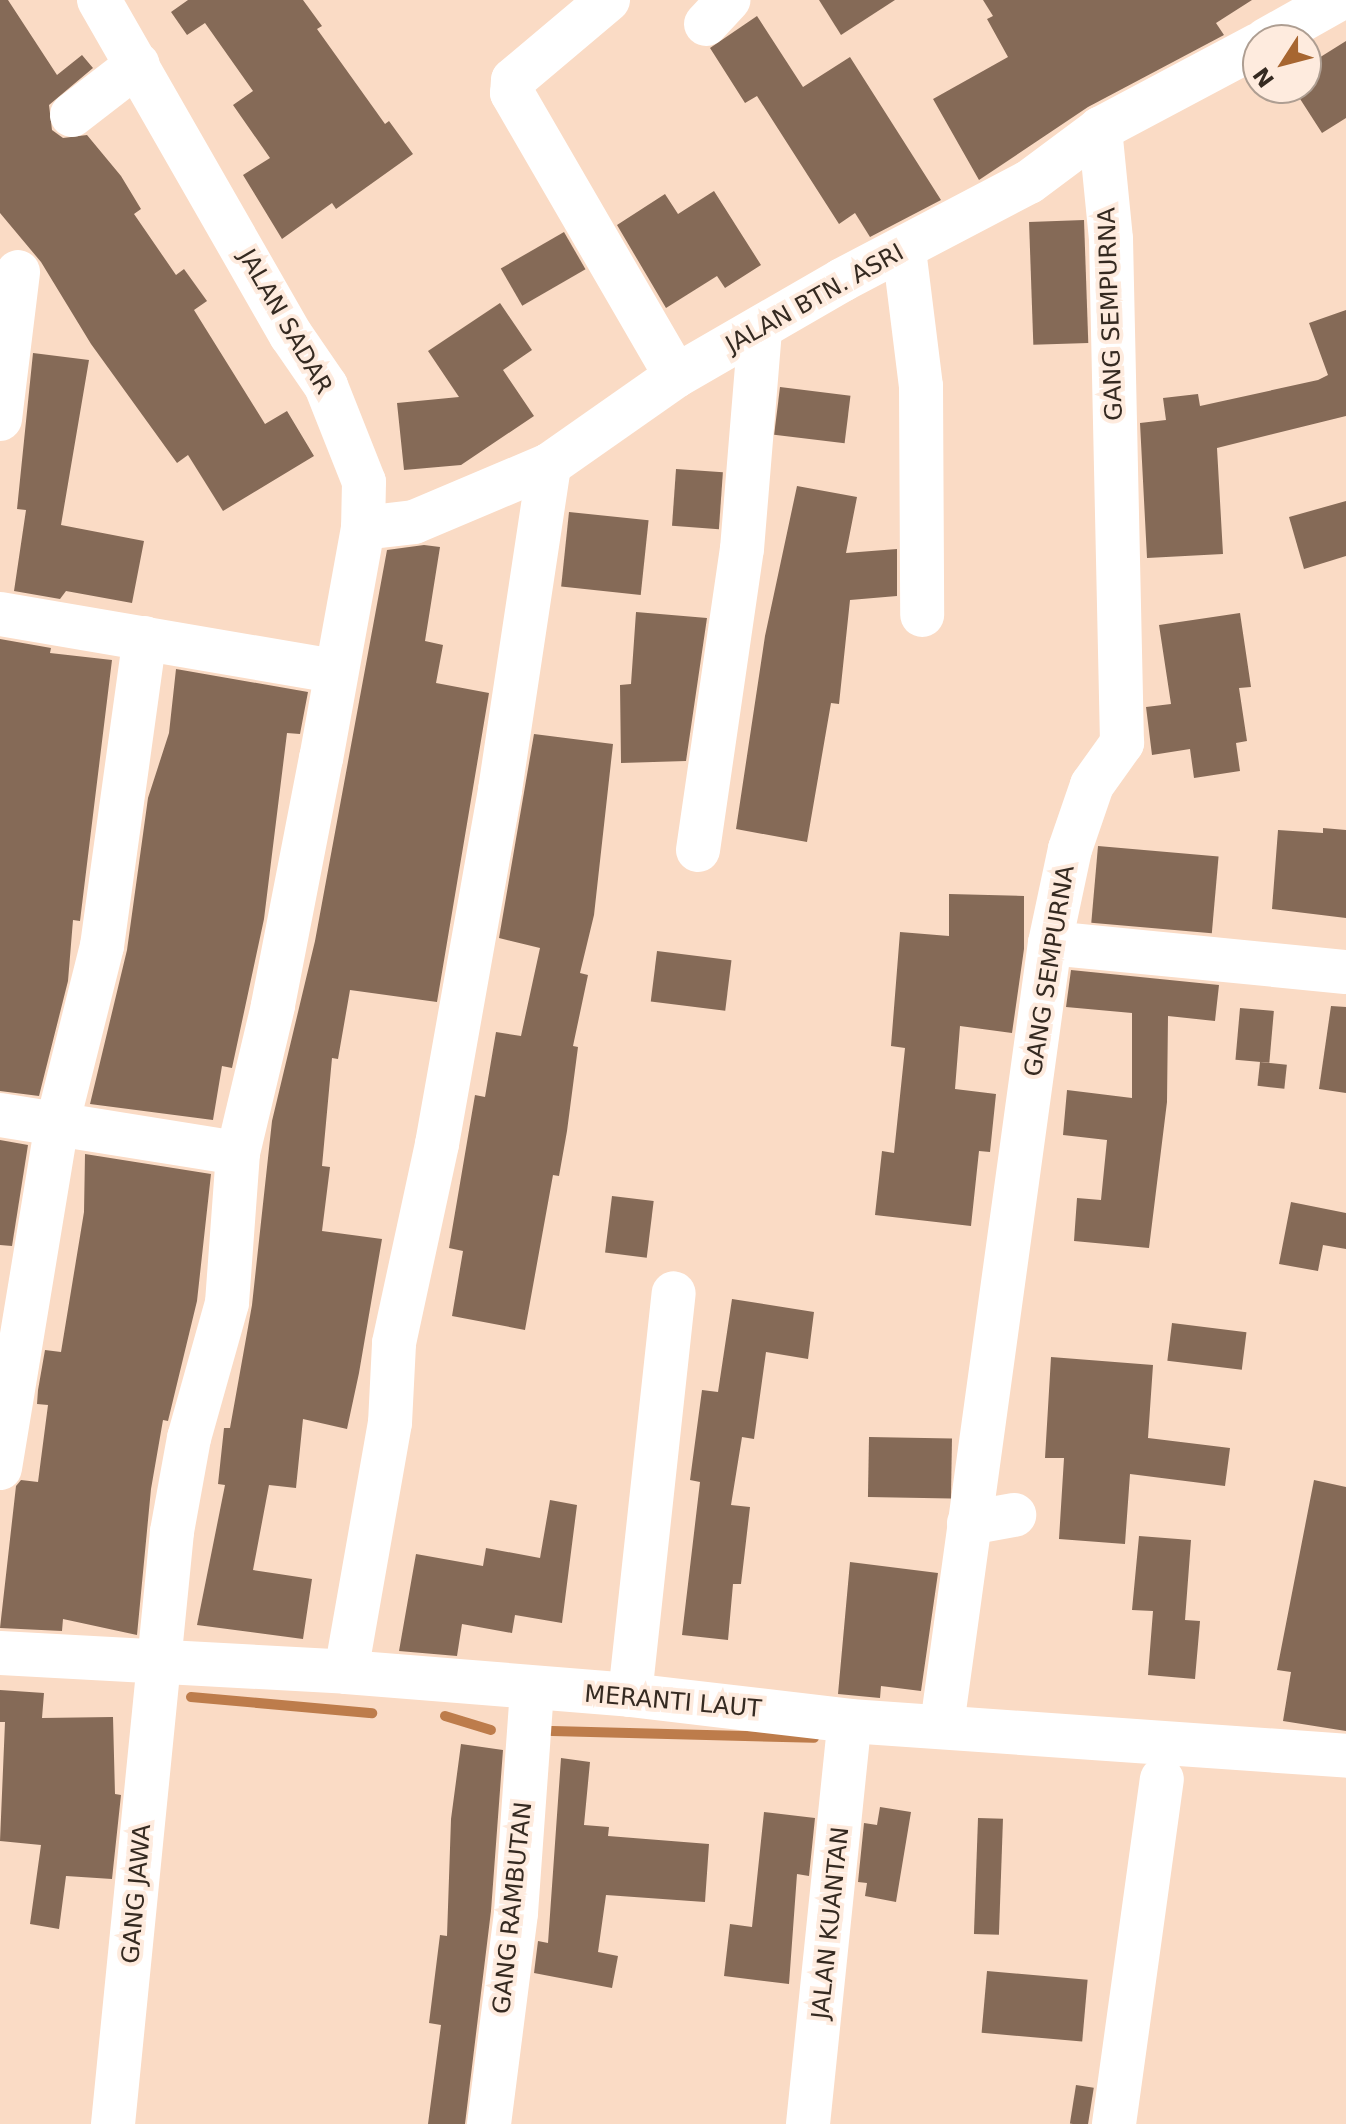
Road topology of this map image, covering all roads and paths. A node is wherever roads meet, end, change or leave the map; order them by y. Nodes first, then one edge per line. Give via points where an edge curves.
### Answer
1 (99, 0) edge
2 (608, 0) edge
3 (1337, 0) edge
4 (1294, 24) edge
5 (1242, 54) edge
6 (138, 64) junction
7 (72, 115) dead end
8 (1100, 129) junction
9 (904, 250) junction
10 (18, 272) dead end
11 (760, 331) junction
12 (676, 376) junction
13 (0, 419) edge
14 (549, 465) junction
15 (363, 528) junction
16 (0, 614) edge
17 (922, 615) dead end
18 (145, 638) junction
19 (335, 671) junction
20 (698, 850) dead end
21 (1050, 943) junction
22 (1346, 972) edge
23 (0, 1115) edge
24 (57, 1125) junction
25 (238, 1153) junction
26 (674, 1293) dead end
27 (0, 1468) edge
28 (1014, 1515) dead end
29 (969, 1523) junction
30 (0, 1653) edge
31 (156, 1663) junction
32 (346, 1672) junction
33 (532, 1691) junction
34 (630, 1695) junction
35 (850, 1721) junction
36 (942, 1725) junction
37 (1346, 1756) edge
38 (1162, 1779) dead end
39 (113, 2124) edge
40 (489, 2124) edge
41 (808, 2124) edge
42 (1114, 2124) edge

1 - 6 street, JALAN SADAR
2 - 12 street via 513,80 512,93
3 - 4 street
5 - 8 street, JALAN BTN. ASRI
6 - 7 street
6 - 15 street, JALAN SADAR via 291,335 326,386 364,482
8 - 9 street, JALAN BTN. ASRI via 1029,182
8 - 21 street, GANG SEMPURNA via 1111,239 1122,743 1092,785 1070,849
9 - 11 street, JALAN BTN. ASRI via 842,280
9 - 17 street via 921,386
10 - 13 street
11 - 12 street, JALAN BTN. ASRI
11 - 20 street via 742,549
12 - 14 street, JALAN BTN. ASRI
14 - 15 street, JALAN BTN. ASRI via 414,522
14 - 32 street via 500,790 394,1343 390,1423
15 - 19 street, JALAN SADAR
16 - 18 street
18 - 19 street
18 - 24 street via 102,946
19 - 25 street, JALAN SADAR via 273,1006
21 - 22 street
21 - 29 street, GANG SEMPURNA
23 - 24 street
24 - 25 street
24 - 27 street
25 - 31 street, GANG JAWA via 227,1303 189,1438
26 - 34 street
28 - 29 street
29 - 36 street, GANG SEMPURNA
30 - 31 street, MERANTI LAUT
31 - 32 street, MERANTI LAUT
31 - 39 street, GANG JAWA
32 - 33 street, MERANTI LAUT
33 - 34 street, MERANTI LAUT
33 - 40 street, GANG RAMBUTAN via 516,1913
34 - 35 street, MERANTI LAUT
35 - 36 street, MERANTI LAUT
35 - 41 street, JALAN KUANTAN
36 - 37 street, MERANTI LAUT via 1236,1752
38 - 42 street

